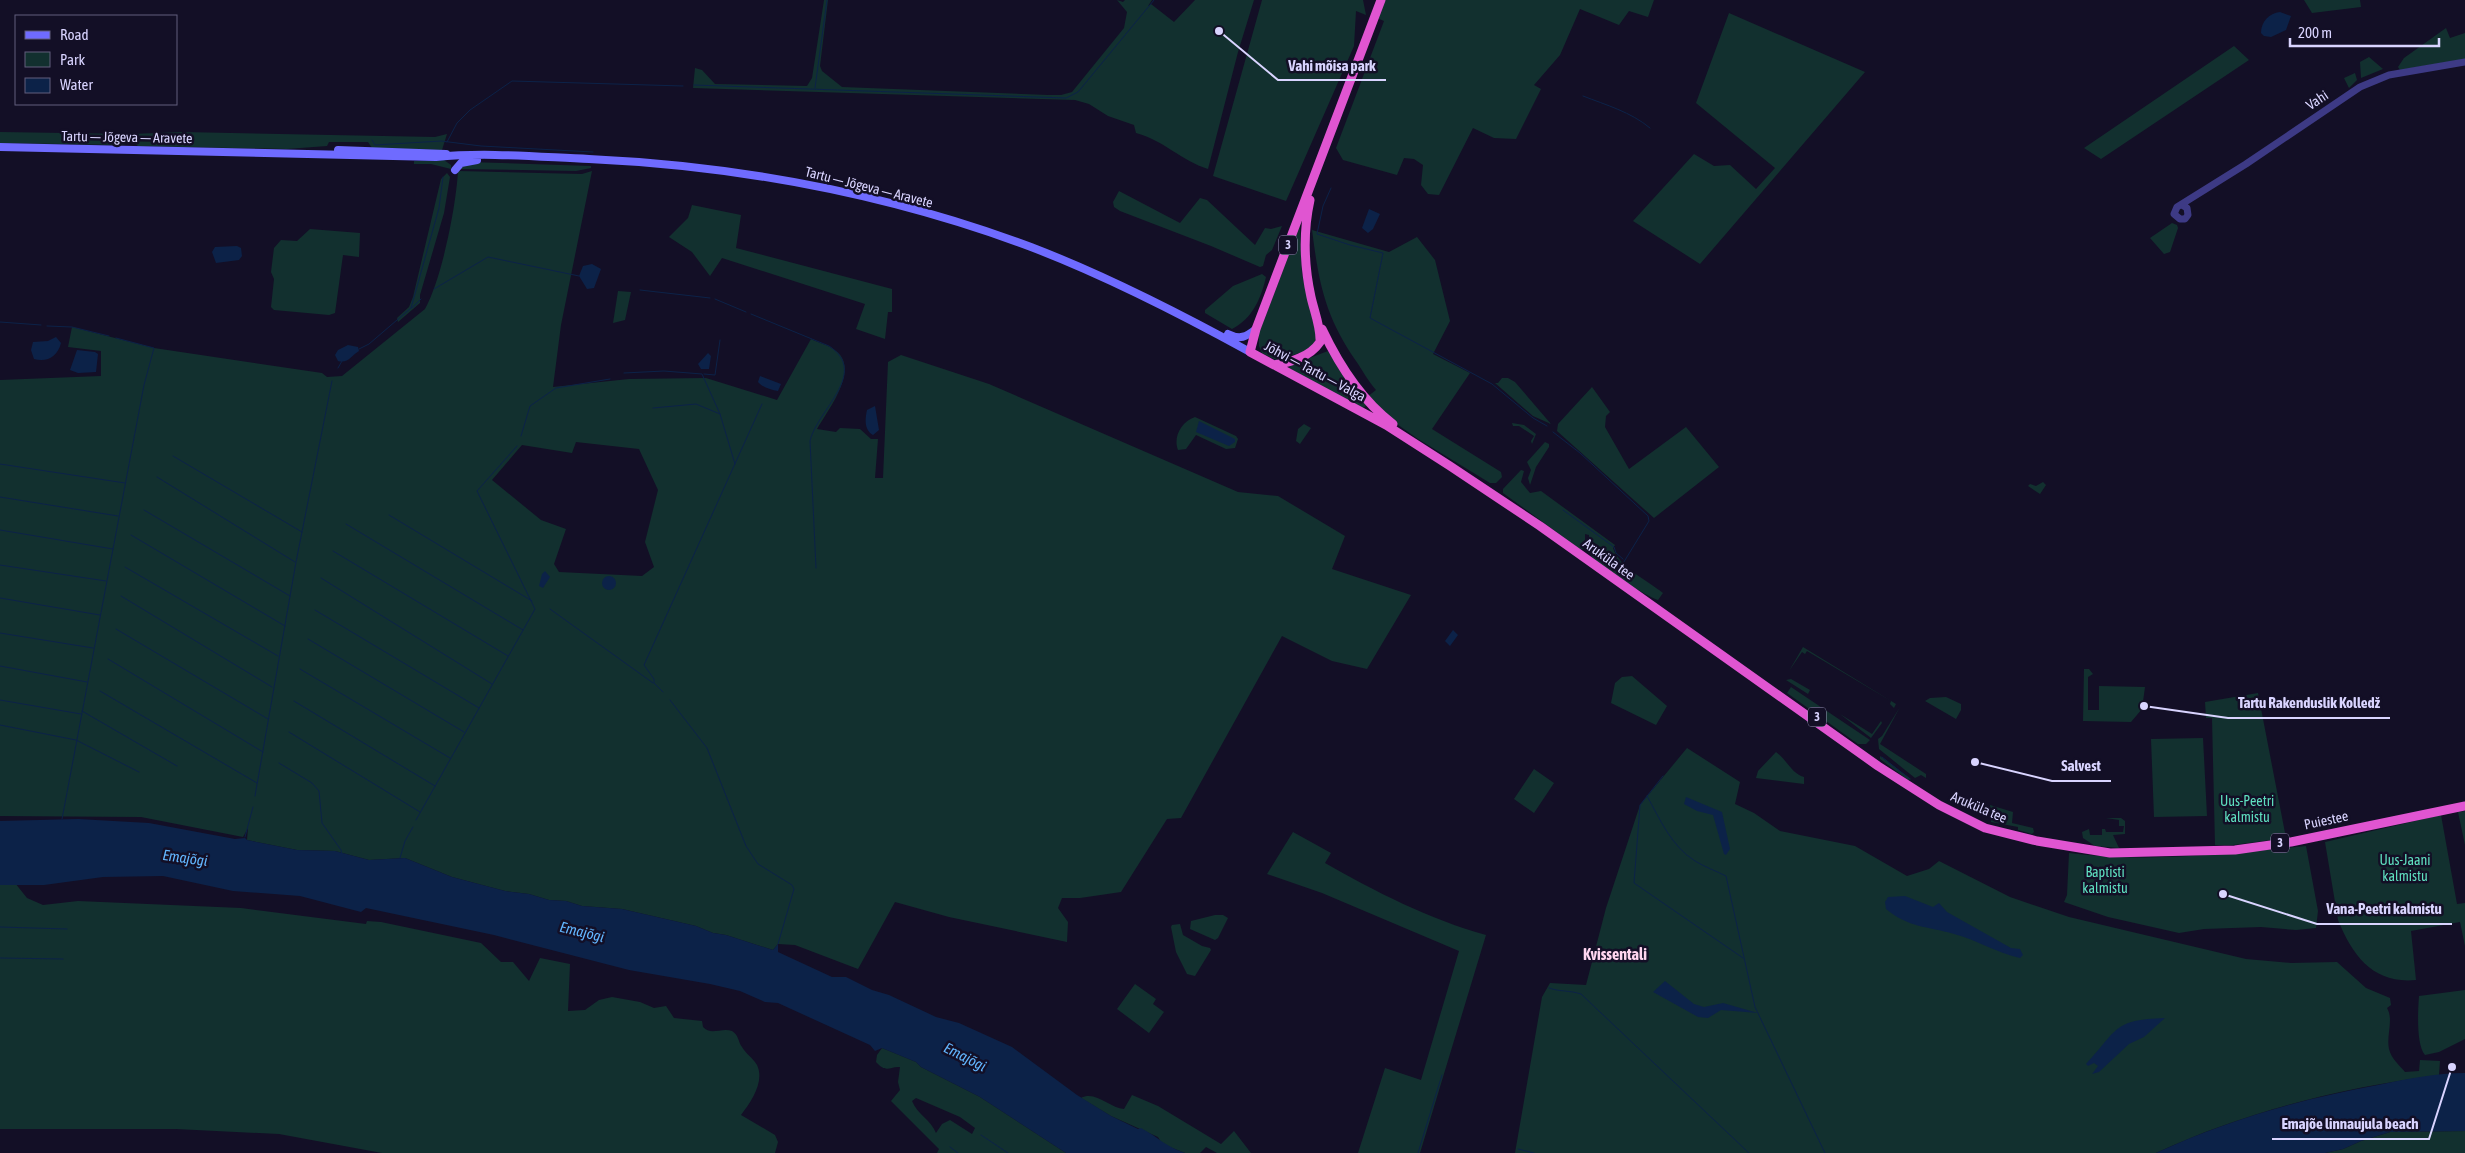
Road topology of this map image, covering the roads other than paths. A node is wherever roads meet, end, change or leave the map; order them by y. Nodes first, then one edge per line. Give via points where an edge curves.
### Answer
1 (1381, 0) edge
2 (2465, 62) edge
3 (0, 147) edge
4 (622, 161) junction
5 (1320, 161) junction
6 (455, 170) dead end
7 (2185, 207) dead end
8 (1312, 302) junction
9 (1188, 318) junction
10 (1256, 329) junction
11 (1250, 352) junction
12 (1274, 365) junction
13 (1424, 449) junction
14 (1482, 487) joint
15 (2465, 806) edge
16 (2072, 847) joint

1 - 5 highway, Jõhvi — Tartu — Valga / 3
2 - 7 street, Vahi via 2389,75 2360,87 2198,195
3 - 4 main road, Tartu — Jõgeva — Aravete
4 - 6 main road via 470,160
4 - 9 main road, Tartu — Jõgeva — Aravete via 665,163 772,177 900,206 1031,247
5 - 8 highway via 1306,225 1306,261
5 - 10 highway, Jõhvi — Tartu — Valga / 3
8 - 12 highway via 1320,342 1311,353
8 - 13 highway via 1331,349 1358,388 1389,421
9 - 10 main road via 1196,318 1236,338 1247,336
9 - 11 main road, Tartu — Jõgeva — Aravete
10 - 11 highway, Jõhvi — Tartu — Valga / 3
11 - 12 highway, Jõhvi — Tartu — Valga / 3
12 - 13 highway, Jõhvi — Tartu — Valga / 3
13 - 14 highway, Jõhvi — Tartu — Valga / 3
14 - 16 highway, Aruküla tee / 3 via 1938,805 1985,828
15 - 16 highway, Puiestee / 3 via 2235,850 2110,853

